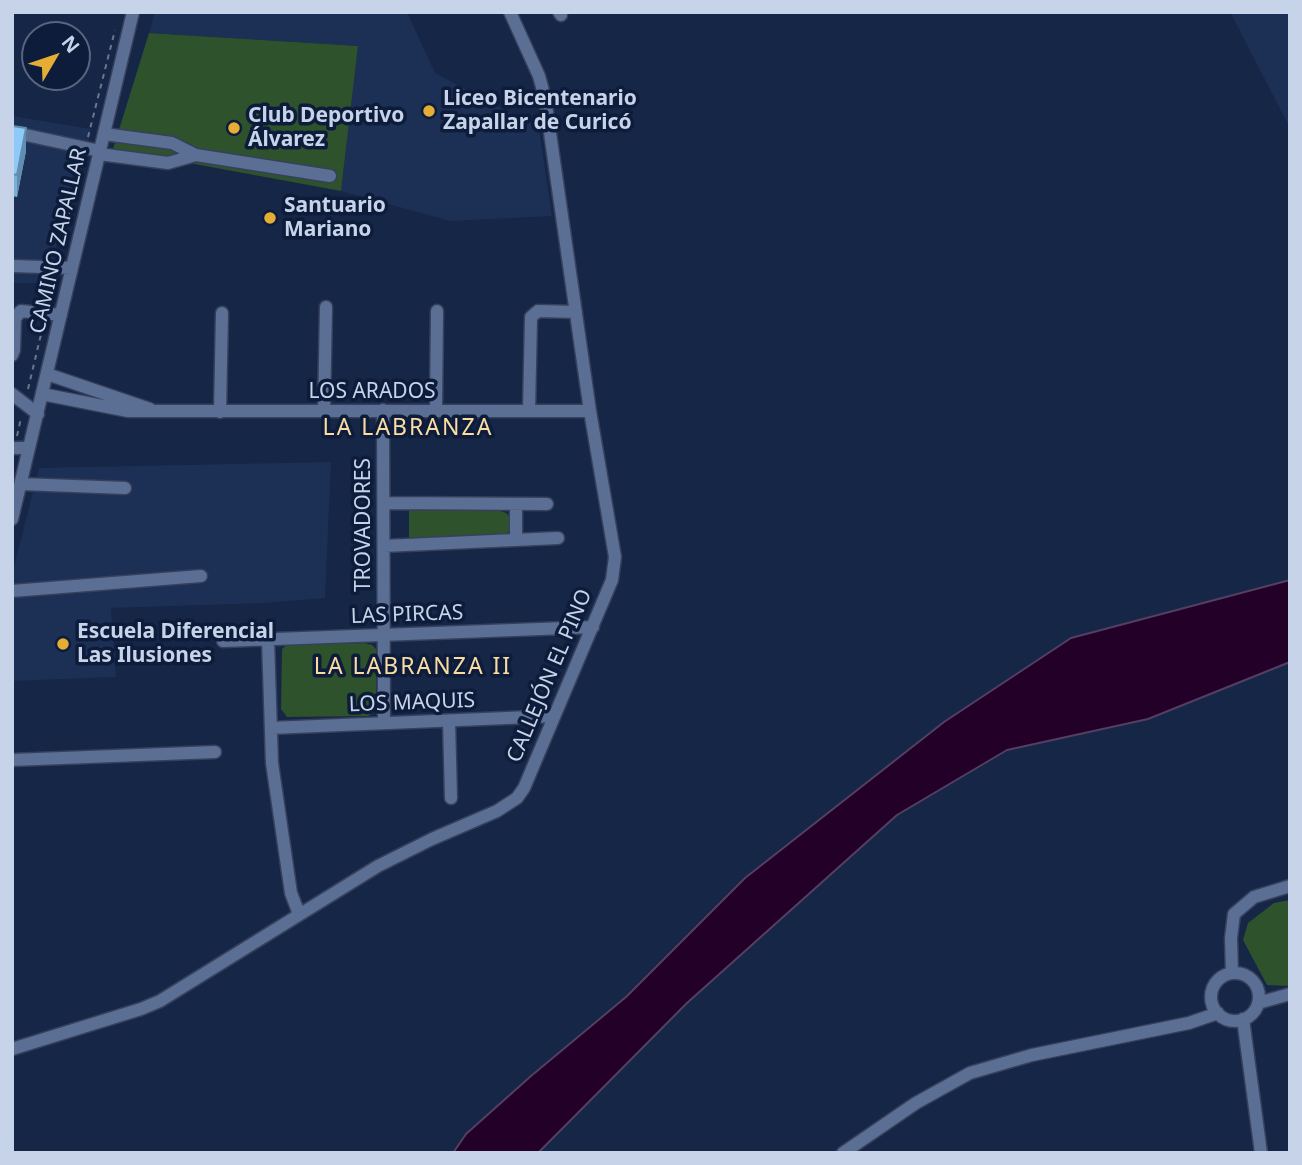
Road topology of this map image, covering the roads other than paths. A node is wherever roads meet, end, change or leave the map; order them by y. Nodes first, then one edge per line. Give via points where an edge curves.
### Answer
1 (133, 12) edge
2 (510, 12) edge
3 (12, 132) edge
4 (104, 134) junction
5 (99, 153) junction
6 (197, 155) junction
7 (330, 176) dead end
8 (12, 267) edge
9 (72, 268) junction
10 (326, 307) dead end
11 (437, 311) dead end
12 (576, 312) junction
13 (222, 313) dead end
14 (61, 315) junction
15 (12, 355) edge
16 (47, 374) junction
17 (12, 394) edge
18 (42, 394) junction
19 (154, 410) junction
20 (324, 411) junction
21 (383, 411) junction
22 (436, 411) junction
23 (529, 411) junction
24 (590, 411) junction
25 (220, 412) junction
26 (37, 414) junction
27 (13, 448) edge
28 (29, 448) junction
29 (19, 478) edge
30 (125, 488) dead end
31 (384, 503) junction
32 (547, 504) dead end
33 (516, 505) junction
34 (12, 519) edge
35 (558, 538) dead end
36 (516, 540) junction
37 (384, 546) junction
38 (201, 576) dead end
39 (12, 591) edge
40 (593, 627) junction
41 (384, 635) junction
42 (268, 640) junction
43 (223, 642) dead end
44 (554, 716) junction
45 (449, 720) junction
46 (384, 723) junction
47 (271, 728) junction
48 (215, 752) dead end
49 (12, 760) edge
50 (451, 798) dead end
51 (1290, 886) edge
52 (299, 914) junction
53 (1232, 973) junction
54 (1290, 995) edge
55 (1258, 1003) junction
56 (1218, 1013) junction
57 (1243, 1019) junction
58 (12, 1049) edge
59 (843, 1153) edge
60 (1261, 1153) edge

1 - 4 street, CAMINO ZAPALLAR
2 - 12 street, CALLEJÓN EL PINO via 545,98
3 - 5 street
4 - 5 street, CAMINO ZAPALLAR
4 - 6 street via 173,144
5 - 6 street via 168,163
5 - 9 street, CAMINO ZAPALLAR
6 - 7 street
8 - 9 street
9 - 14 street, CAMINO ZAPALLAR
10 - 20 street
11 - 22 street
12 - 23 street via 541,311 531,317
12 - 24 street, CALLEJÓN EL PINO
13 - 25 street
14 - 15 street via 21,311 15,318
14 - 16 street, CAMINO ZAPALLAR
16 - 18 street, CAMINO ZAPALLAR
16 - 19 street, LOS ARADOS
17 - 26 street
18 - 19 street, LOS ARADOS via 114,410
18 - 26 street, CAMINO ZAPALLAR
19 - 25 street, LOS ARADOS
20 - 21 street, LOS ARADOS
20 - 25 street, LOS ARADOS
21 - 22 street, LOS ARADOS
21 - 31 street, TROVADORES
22 - 23 street, LOS ARADOS
23 - 24 street, LOS ARADOS
24 - 40 street, CALLEJÓN EL PINO via 615,557 612,580
26 - 28 street, CAMINO ZAPALLAR
27 - 28 street
28 - 29 street, CAMINO ZAPALLAR
29 - 30 street
29 - 34 street, CAMINO ZAPALLAR
31 - 33 street
31 - 37 street, TROVADORES
32 - 33 street
33 - 36 street
35 - 36 street
36 - 37 street
37 - 41 street, TROVADORES
38 - 39 street
40 - 41 street, LAS PIRCAS
40 - 44 street, CALLEJÓN EL PINO
41 - 42 street, LAS PIRCAS
41 - 46 street, TROVADORES
42 - 43 street, LAS PIRCAS
42 - 47 street
44 - 45 street, LOS MAQUIS
44 - 52 street, CALLEJÓN EL PINO via 524,788 511,803 399,854
45 - 46 street, LOS MAQUIS
45 - 50 street
46 - 47 street, LOS MAQUIS
47 - 52 street via 291,893
48 - 49 street
51 - 53 street via 1254,897 1234,914
52 - 58 street, CALLEJÓN EL PINO via 160,1002
53 - 55 street via 1251,979 1258,990
53 - 56 street via 1214,986 1212,1000
54 - 55 street
55 - 57 street
56 - 57 street via 1229,1020
56 - 59 street via 970,1073
57 - 60 street

